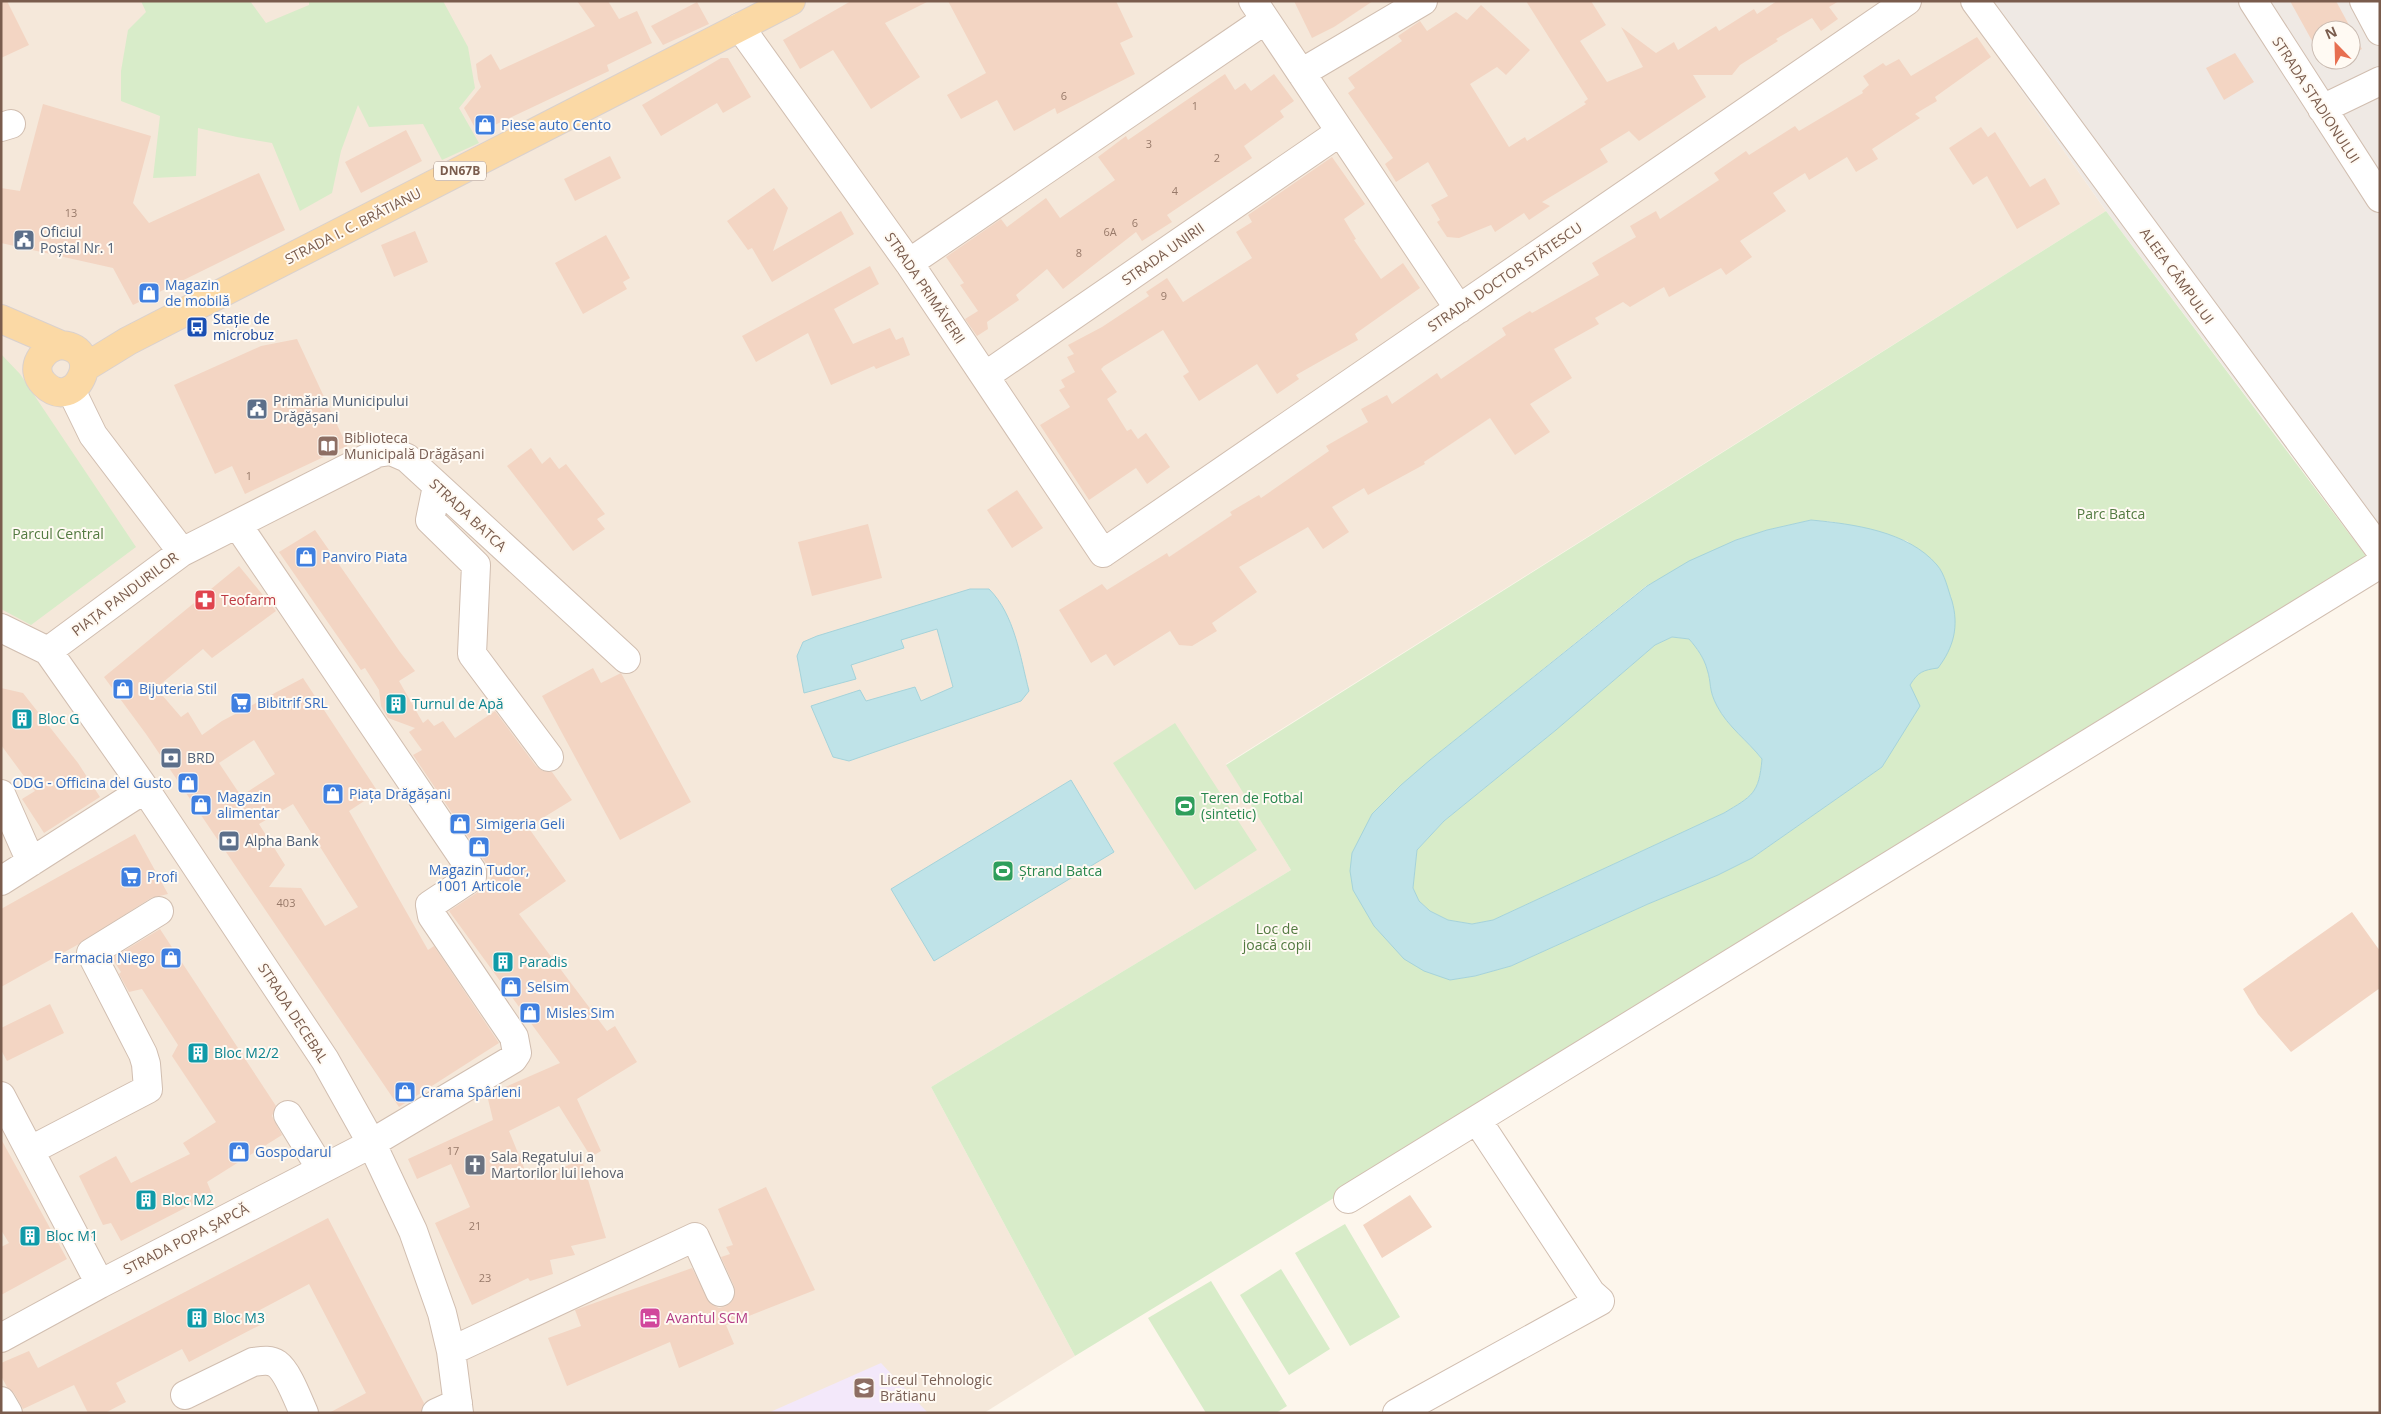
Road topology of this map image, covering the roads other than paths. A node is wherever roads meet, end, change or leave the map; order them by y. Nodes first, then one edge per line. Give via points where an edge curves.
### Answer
1 (791, 1) edge
2 (1423, 1) edge
3 (1907, 1) edge
4 (1975, 1) edge
5 (2252, 1) edge
6 (2364, 1) edge
7 (1259, 11) edge
8 (740, 27) junction
9 (2380, 30) edge
10 (1301, 73) junction
11 (2380, 81) edge
12 (2322, 109) junction
13 (1340, 132) junction
14 (2380, 198) edge
15 (910, 263) junction
16 (1459, 309) junction
17 (1, 319) edge
18 (1, 327) edge
19 (128, 341) junction
20 (65, 346) junction
21 (37, 369) junction
22 (985, 376) junction
23 (77, 379) junction
24 (437, 486) junction
25 (237, 524) junction
26 (2380, 550) edge
27 (182, 552) junction
28 (1103, 553) joint
29 (2380, 564) edge
30 (1, 628) edge
31 (48, 651) junction
32 (626, 659) dead end
33 (549, 757) dead end
34 (145, 789) junction
35 (1, 794) edge
36 (31, 862) junction
37 (1, 881) edge
38 (159, 911) dead end
39 (1, 1096) edge
40 (288, 1115) dead end
41 (1477, 1120) junction
42 (372, 1144) junction
43 (31, 1150) junction
44 (321, 1169) junction
45 (1348, 1199) dead end
46 (100, 1284) junction
47 (720, 1292) dead end
48 (1, 1338) edge
49 (451, 1351) junction
50 (184, 1395) dead end
51 (1, 1401) edge
52 (451, 1410) edge
53 (8, 1413) edge
54 (304, 1413) edge
55 (1397, 1413) edge

1 - 8 main road, STRADA I. C. BRĂTIANU / DN67B
2 - 10 street
3 - 16 street, STRADA DOCTOR STĂTESCU
4 - 26 street, ALEEA CÂMPULUI
5 - 12 street, STRADA STADIONULUI
6 - 9 street
7 - 10 street
7 - 15 street
8 - 15 street, STRADA PRIMĂVERII
8 - 19 main road, STRADA I. C. BRĂTIANU / DN67B
10 - 13 street
11 - 12 street
12 - 14 street, STRADA STADIONULUI
13 - 16 street
13 - 22 street, STRADA UNIRII
15 - 22 street, STRADA PRIMĂVERII
16 - 28 street, STRADA DOCTOR STĂTESCU
17 - 20 main road, DN67B
18 - 21 main road
19 - 20 main road, DN67B
19 - 23 main road, DN67B
20 - 21 main road, DN67B via 47,350
20 - 23 main road via 80,355
21 - 23 main road via 41,382 51,390 64,392
22 - 28 street, STRADA PRIMĂVERII
23 - 27 street, PIAȚA PANDURILOR via 93,435
24 - 25 street, STRADA BATCA via 407,458 391,452 377,453
24 - 32 street, STRADA BATCA
24 - 33 street via 430,520 476,565 472,654
25 - 27 street, STRADA BATCA
25 - 42 street, STRADA POPA ȘAPCĂ via 472,871 472,877 430,905 432,916 514,1037 517,1053 513,1059
27 - 31 street, PIAȚA PANDURILOR
29 - 41 street
30 - 31 street
31 - 34 street, STRADA DECEBAL
34 - 36 street
34 - 42 street, STRADA DECEBAL via 325,1060
35 - 36 street
36 - 37 street
38 - 43 street via 91,953 143,1054 148,1089
39 - 43 street
40 - 44 street
41 - 45 street
41 - 55 street via 1600,1301
42 - 44 street, STRADA POPA ȘAPCĂ
42 - 49 street, STRADA DECEBAL via 413,1231 442,1313
43 - 46 street
44 - 46 street, STRADA POPA ȘAPCĂ
46 - 48 street, STRADA POPA ȘAPCĂ
47 - 49 street via 695,1237
49 - 52 street, STRADA DECEBAL
50 - 54 street via 254,1362 265,1360 276,1363 283,1372
51 - 53 street

